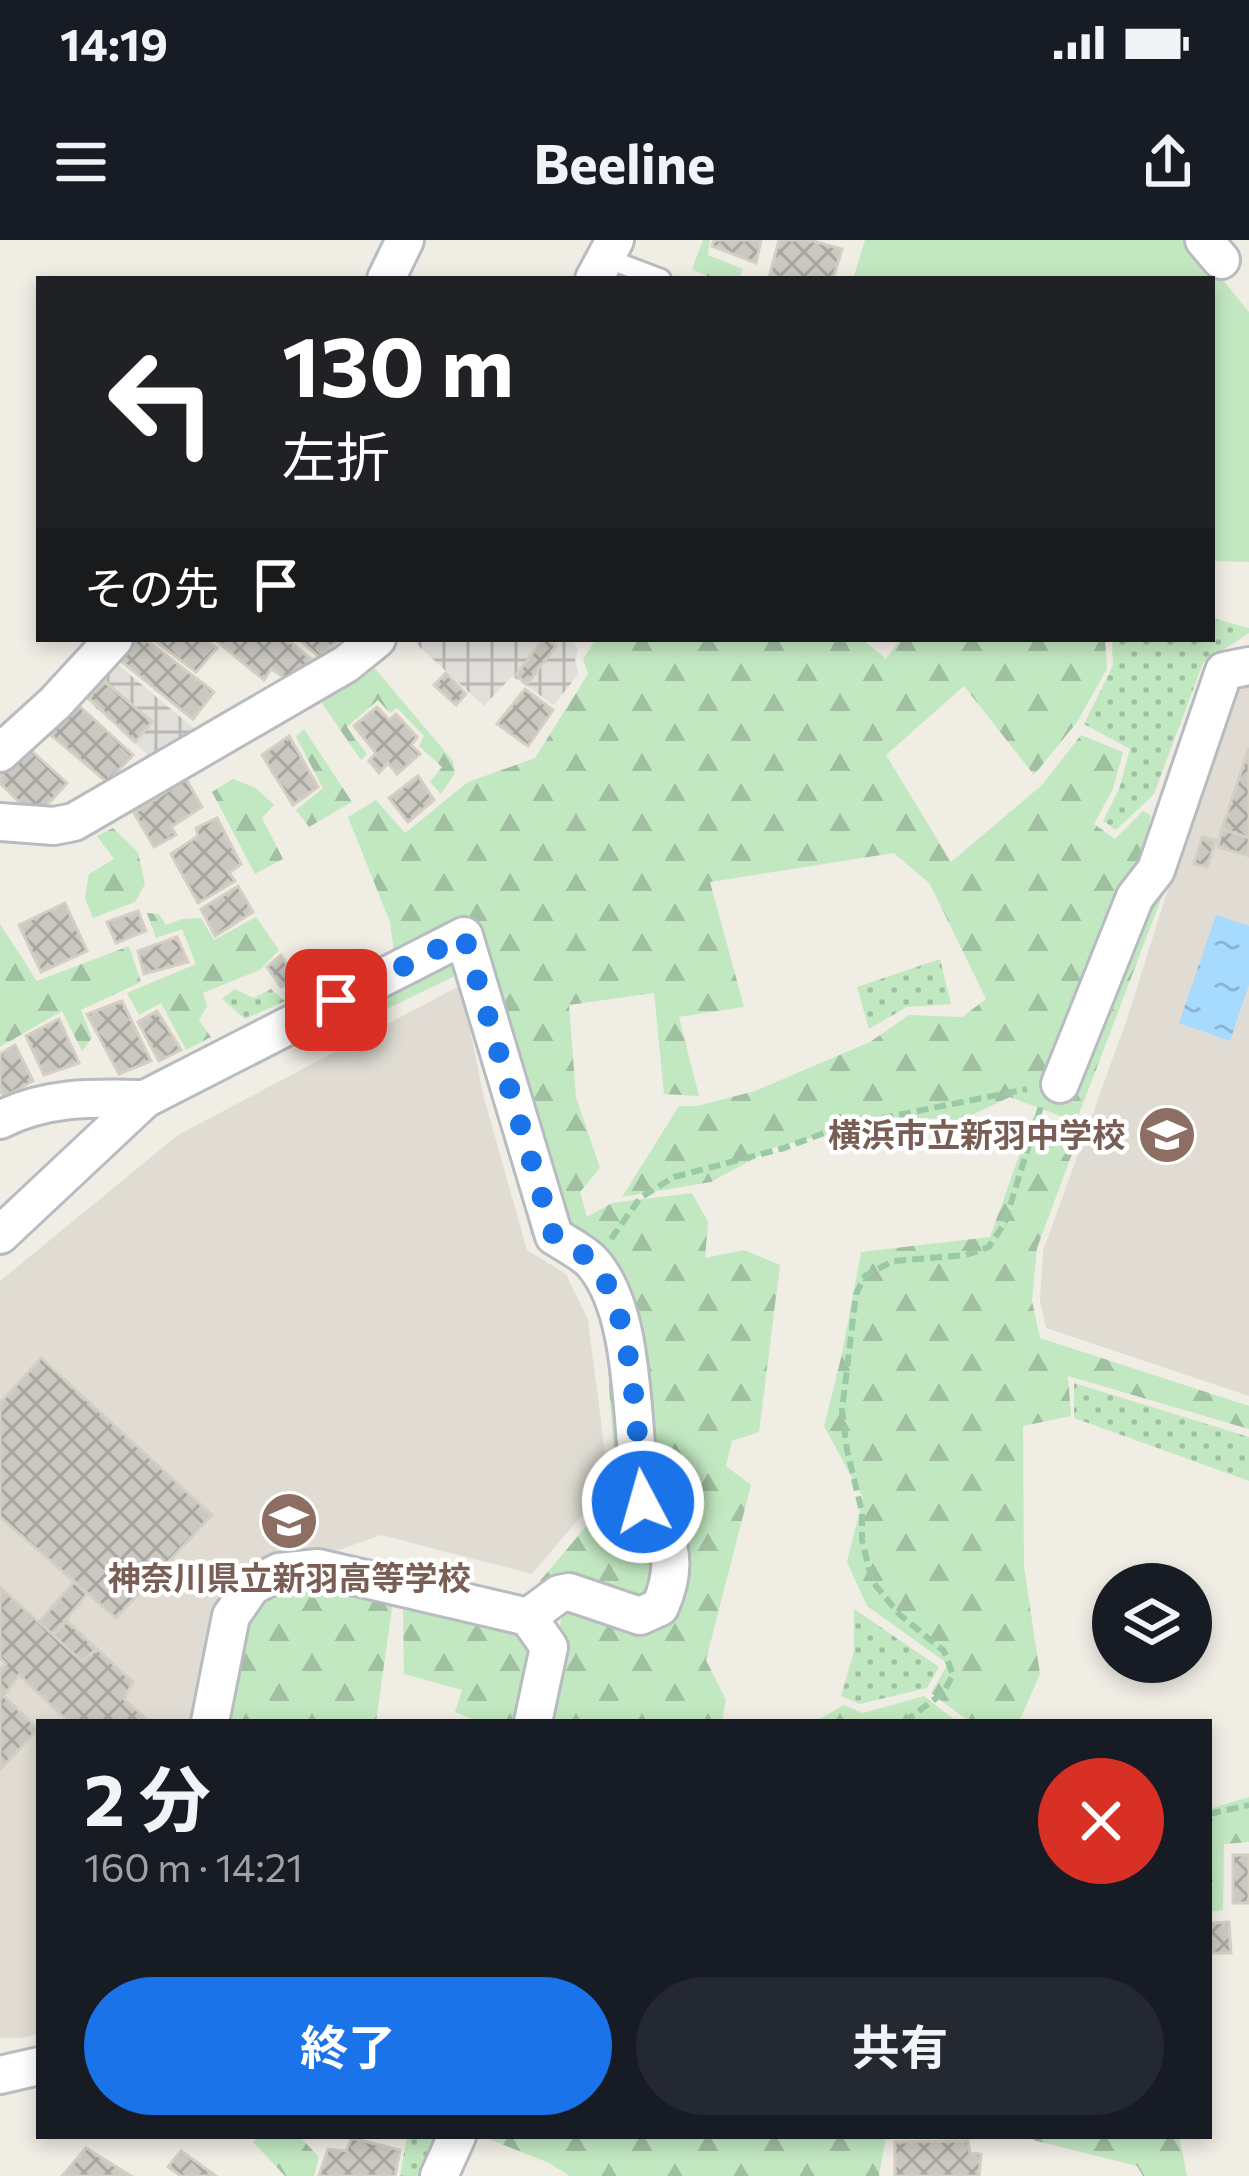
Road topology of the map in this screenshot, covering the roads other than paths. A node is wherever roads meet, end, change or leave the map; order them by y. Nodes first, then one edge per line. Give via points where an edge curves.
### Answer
1 (406, 240) edge
2 (605, 259) edge
3 (388, 276) edge
4 (653, 276) edge
5 (111, 642) edge
6 (373, 642) edge
7 (1249, 666) edge
8 (0, 753) edge
9 (0, 823) edge
10 (1054, 1085) road end
11 (145, 1099) junction
12 (0, 1120) edge
13 (0, 1234) edge
14 (528, 1617) junction
15 (211, 1719) edge
16 (534, 1719) edge
17 (36, 2067) edge
18 (0, 2075) edge
19 (456, 2139) edge
20 (439, 2176) edge

1 - 3 street
2 - 4 lane
5 - 8 street
6 - 9 street via 74,822
7 - 10 street via 1224,671 1156,870 1135,897
11 - 12 street via 70,1097
11 - 13 street
11 - 14 street via 464,936 554,1237 593,1264 609,1290 626,1342 643,1502 671,1564 660,1607 640,1616 569,1592
14 - 15 street via 318,1568 279,1572 252,1586 231,1616
14 - 16 street via 549,1646
17 - 18 street
19 - 20 street

